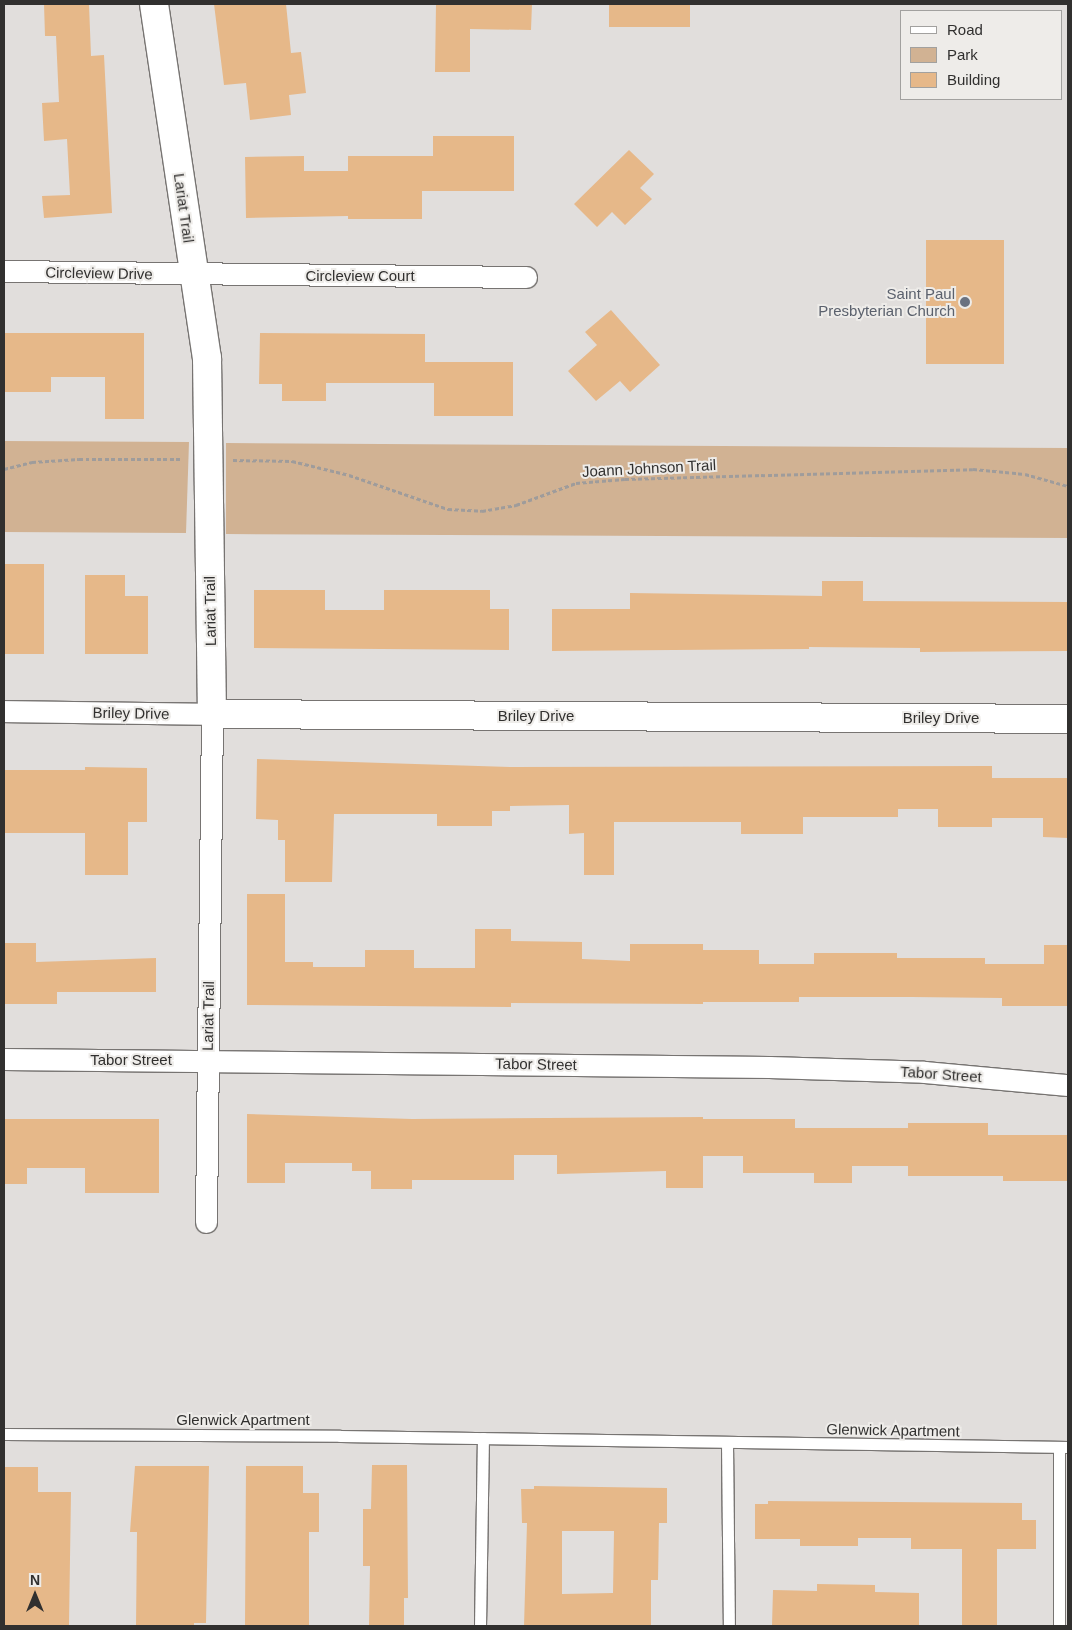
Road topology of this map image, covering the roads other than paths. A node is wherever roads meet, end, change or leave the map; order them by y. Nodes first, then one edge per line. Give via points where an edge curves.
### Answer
1 (154, 4) edge
2 (4, 271) edge
3 (194, 275) junction
4 (526, 277) dead end
5 (4, 711) edge
6 (212, 714) junction
7 (1068, 719) edge
8 (4, 1059) edge
9 (208, 1060) junction
10 (1068, 1085) edge
11 (206, 1222) dead end
12 (4, 1434) edge
13 (483, 1438) junction
14 (727, 1443) junction
15 (1064, 1447) edge
16 (480, 1626) edge
17 (729, 1626) edge
18 (1059, 1626) edge

1 - 3 street, Lariat Trail
2 - 3 street, Circleview Drive
3 - 4 street, Circleview Court
3 - 6 street, Lariat Trail via 208,358
5 - 6 street, Briley Drive
6 - 7 street, Briley Drive
6 - 9 street, Lariat Trail
8 - 9 street, Tabor Street
9 - 10 street, Tabor Street via 788,1068 924,1072
9 - 11 street, Lariat Trail
12 - 13 lane, Glenwick Apartment
13 - 14 lane, Glenwick Apartment
13 - 16 lane
14 - 15 lane, Glenwick Apartment
14 - 17 lane
15 - 18 lane, Glenwick Apartment

